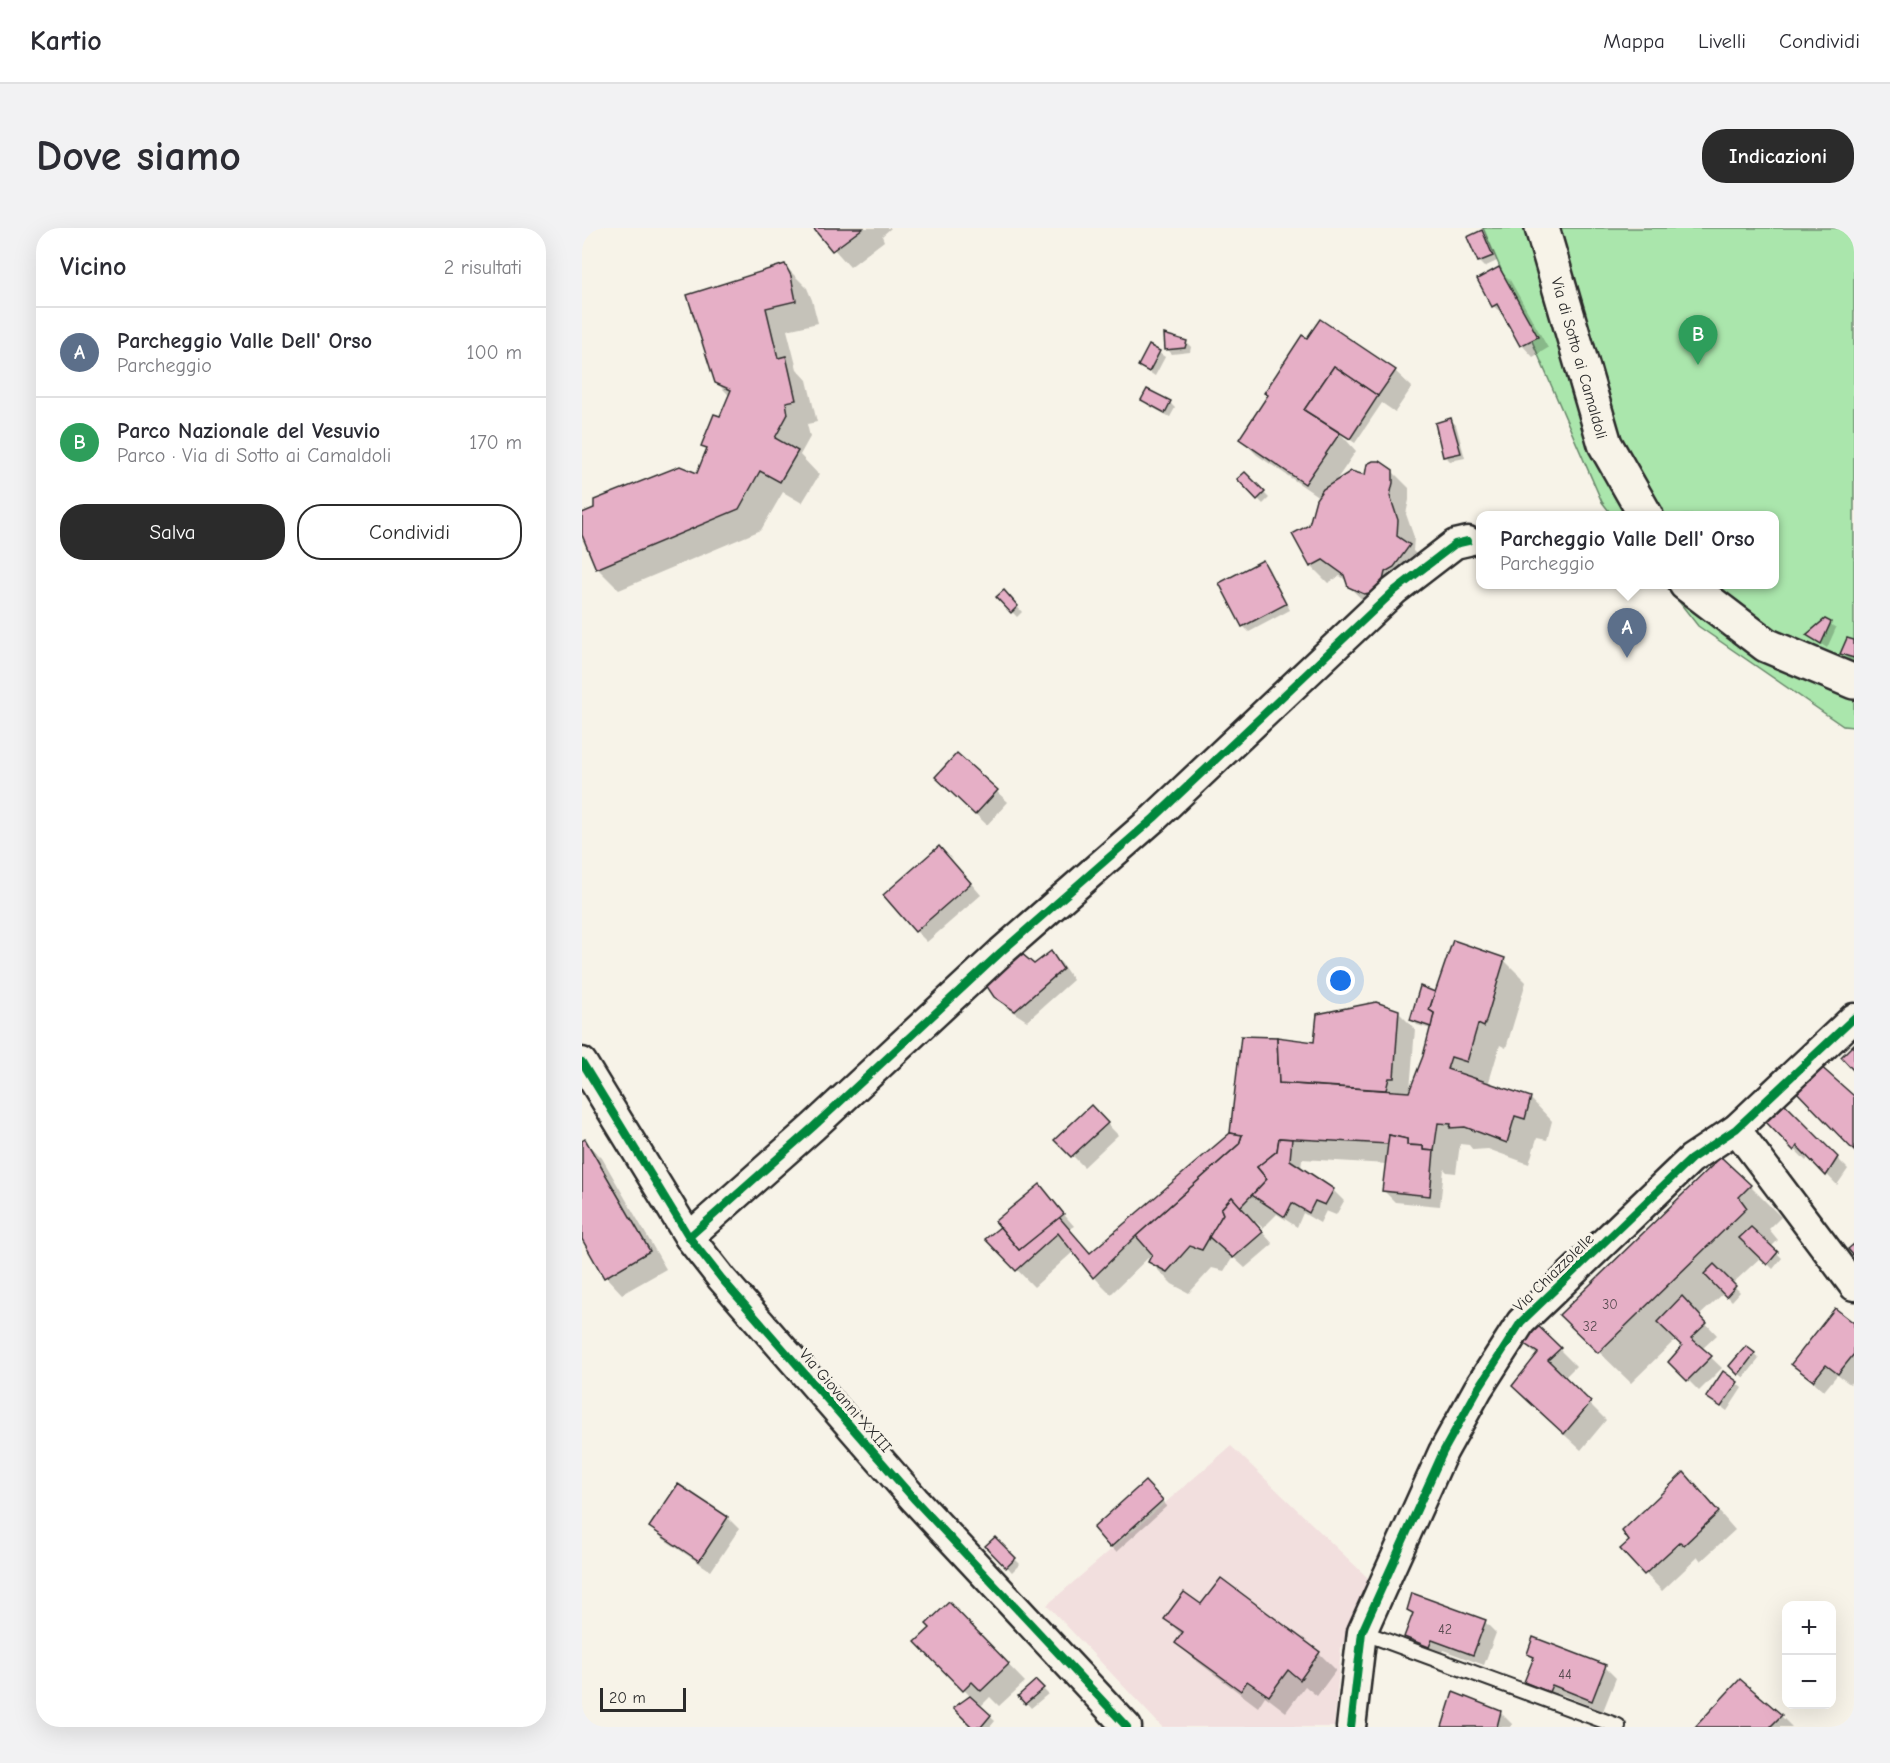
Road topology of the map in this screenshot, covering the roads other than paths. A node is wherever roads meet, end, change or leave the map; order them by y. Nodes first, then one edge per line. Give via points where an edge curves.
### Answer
1 (1542, 228) edge
2 (1643, 511) edge
3 (1468, 541) dead end
4 (1691, 589) edge
5 (1854, 682) edge
6 (1854, 1018) edge
7 (582, 1062) edge
8 (1737, 1129) junction
9 (689, 1238) junction
10 (1854, 1286) edge
11 (1362, 1632) junction
12 (1618, 1726) edge
13 (1127, 1727) edge
14 (1351, 1727) edge

1 - 2 street, Via di Sotto ai Camaldoli via 1605,444
3 - 9 street via 1455,544 1394,591 1154,818 1001,952
4 - 5 street via 1766,645
6 - 8 street, Via Chiazzolelle
7 - 9 street, Via Giovanni XXIII
8 - 10 street
8 - 11 street, Via Chiazzolelle via 1690,1159 1521,1322 1443,1452
9 - 13 street, Via Giovanni XXIII via 915,1500
11 - 12 lane
11 - 14 street, Via Chiazzolelle

